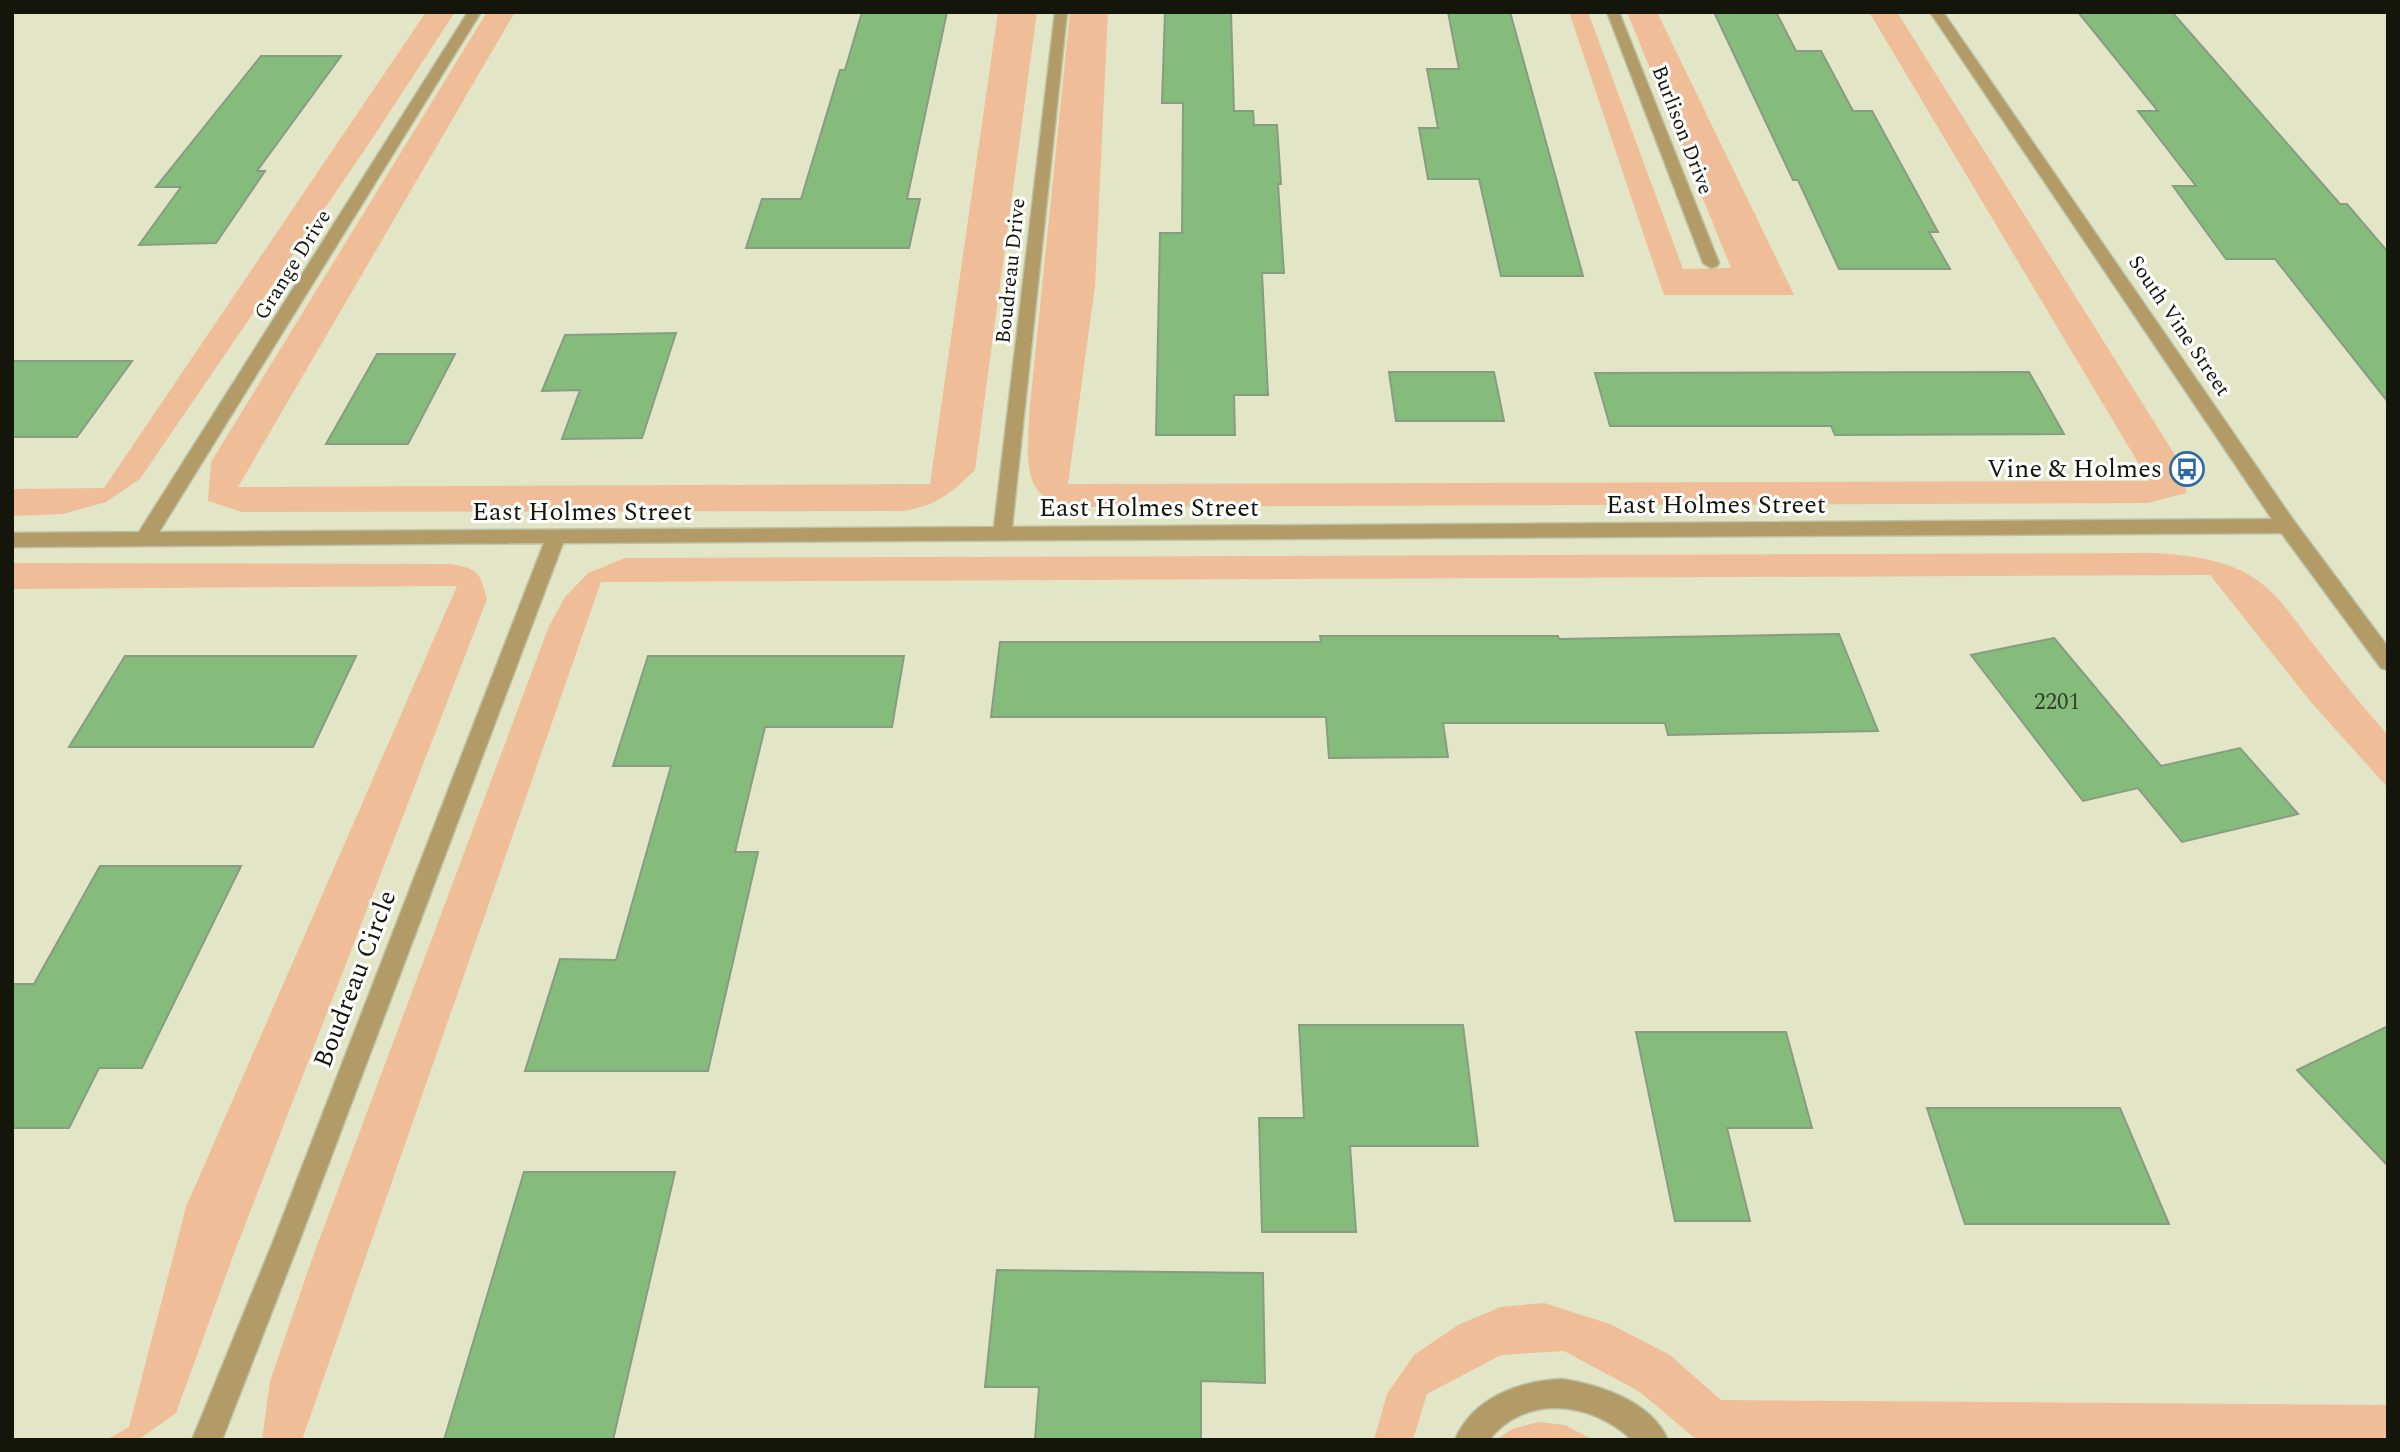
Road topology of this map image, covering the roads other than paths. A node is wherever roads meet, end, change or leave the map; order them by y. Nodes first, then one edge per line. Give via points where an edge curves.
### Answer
1 (475, 12) edge
2 (1060, 12) edge
3 (1613, 12) edge
4 (1936, 12) edge
5 (1711, 263) dead end
6 (2287, 526) junction
7 (1002, 535) junction
8 (145, 539) junction
9 (555, 539) junction
10 (12, 540) edge
11 (2388, 662) edge
12 (207, 1440) edge
13 (1470, 1440) edge
14 (1653, 1440) edge

1 - 8 street, Grange Drive
2 - 7 street, Boudreau Drive
3 - 5 street, Burlison Drive
4 - 6 street, South Vine Street
6 - 7 street, East Holmes Street
6 - 11 street, South Vine Street
7 - 9 street, East Holmes Street
8 - 9 street, East Holmes Street
8 - 10 street, East Holmes Street
9 - 12 street, Boudreau Circle
13 - 14 street via 1480,1424 1511,1402 1547,1392 1586,1397 1624,1414

